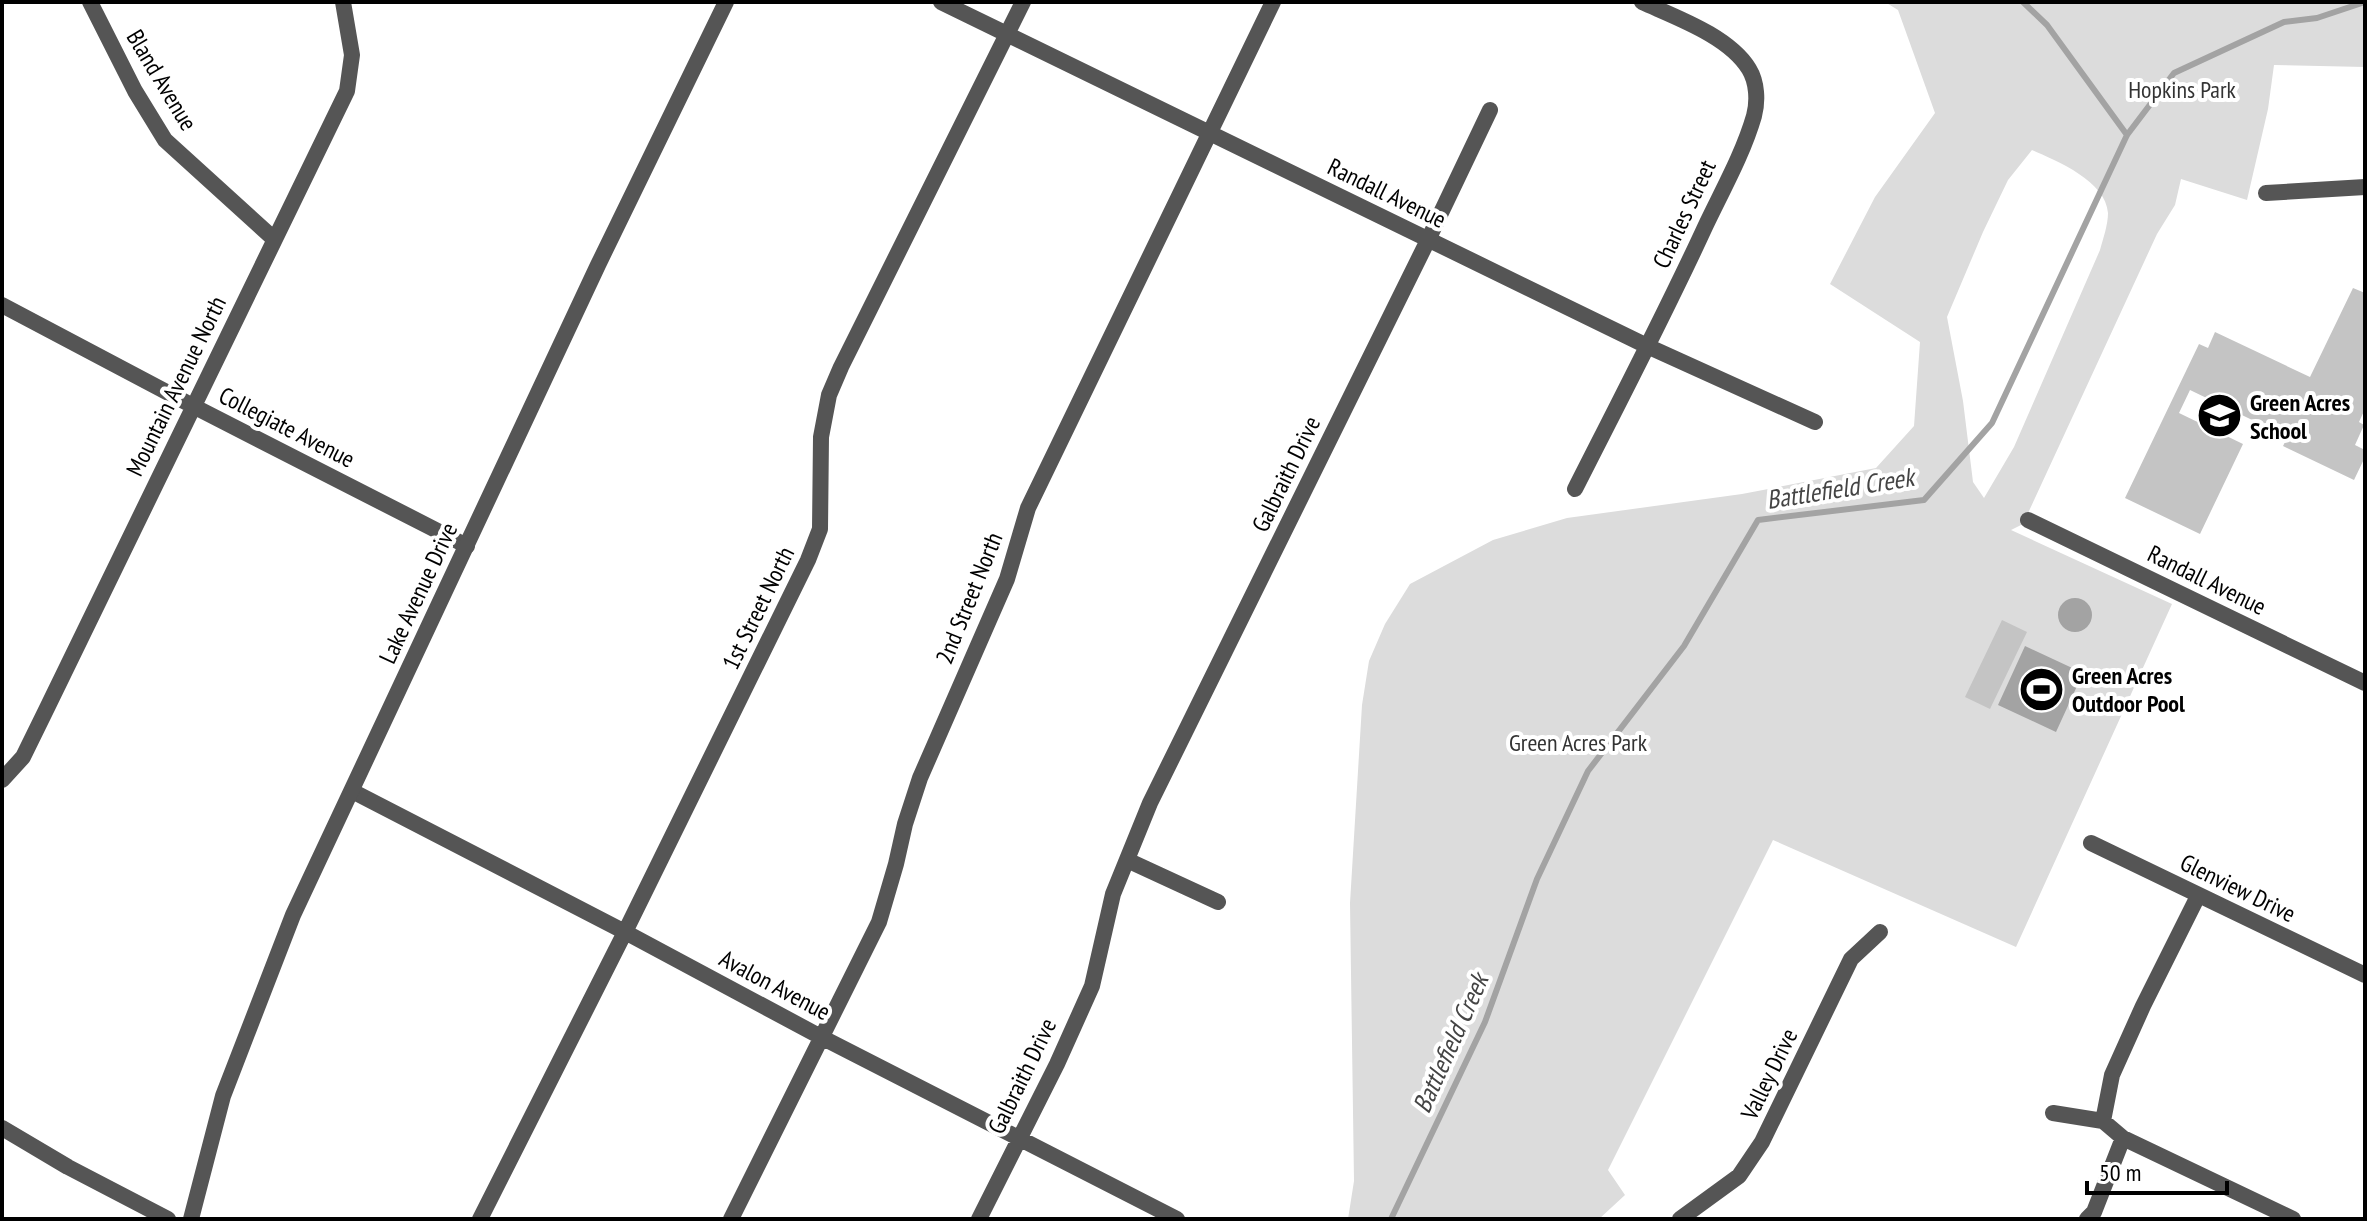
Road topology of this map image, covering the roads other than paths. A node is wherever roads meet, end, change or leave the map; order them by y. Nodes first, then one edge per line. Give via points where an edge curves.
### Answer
1 (90, 2) edge
2 (343, 2) edge
3 (726, 2) edge
4 (941, 2) edge
5 (1023, 2) edge
6 (1273, 2) edge
7 (1642, 2) edge
8 (1007, 34) junction
9 (1490, 110) dead end
10 (1210, 134) junction
11 (2365, 187) edge
12 (2266, 193) dead end
13 (274, 239) junction
14 (1428, 240) junction
15 (2, 305) edge
16 (1647, 346) junction
17 (193, 406) junction
18 (1815, 422) dead end
19 (1575, 489) dead end
20 (2028, 520) dead end
21 (467, 546) junction
22 (2365, 683) edge
23 (2, 780) edge
24 (352, 791) junction
25 (2091, 843) dead end
26 (1127, 860) junction
27 (2198, 896) junction
28 (1218, 902) dead end
29 (625, 932) junction
30 (1880, 932) dead end
31 (2365, 975) edge
32 (821, 1037) junction
33 (2053, 1113) dead end
34 (2103, 1121) junction
35 (2, 1128) edge
36 (1019, 1138) junction
37 (2123, 1138) junction
38 (168, 1219) edge
39 (191, 1219) edge
40 (480, 1219) edge
41 (731, 1219) edge
42 (979, 1219) edge
43 (1177, 1219) edge
44 (1680, 1219) edge
45 (2087, 1219) edge
46 (2293, 1219) edge

1 - 13 street, Bland Avenue via 165,140
2 - 13 street, Mountain Avenue North via 352,55 347,91
3 - 21 street, Lake Avenue Drive
4 - 8 street, Randall Avenue
5 - 8 street, 1st Street North
6 - 10 street, 2nd Street North
7 - 16 street, Charles Street via 1713,35 1749,68 1756,90 1755,114 1741,150
8 - 10 street, Randall Avenue
8 - 29 street, 1st Street North via 829,395 821,437 820,529 808,560
9 - 14 street, Galbraith Drive
10 - 14 street, Randall Avenue
10 - 32 street, 2nd Street North via 1028,508 1007,579 920,778 879,922
11 - 12 street
13 - 17 street, Mountain Avenue North
14 - 16 street, Randall Avenue
14 - 26 street, Galbraith Drive via 1150,803
15 - 17 street, Collegiate Avenue
16 - 18 street, Randall Avenue
16 - 19 street, Charles Street
17 - 21 street, Collegiate Avenue
17 - 23 street, Mountain Avenue North via 23,757
20 - 22 street, Randall Avenue
21 - 24 street, Lake Avenue Drive
24 - 29 street, Avalon Avenue
24 - 39 street, Lake Avenue Drive via 249,1024 223,1096
25 - 27 street, Glenview Drive
26 - 28 street
26 - 36 street, Galbraith Drive via 1113,894 1092,986
27 - 31 street, Glenview Drive
27 - 34 street via 2112,1075
29 - 32 street, Avalon Avenue
29 - 40 street, 1st Street North
30 - 44 street, Valley Drive via 1851,959 1762,1142 1739,1176
32 - 36 street, Avalon Avenue
32 - 41 street, 2nd Street North
33 - 34 street
34 - 37 street
35 - 38 street
36 - 42 street, Galbraith Drive
36 - 43 street, Avalon Avenue
37 - 45 street
37 - 46 street

